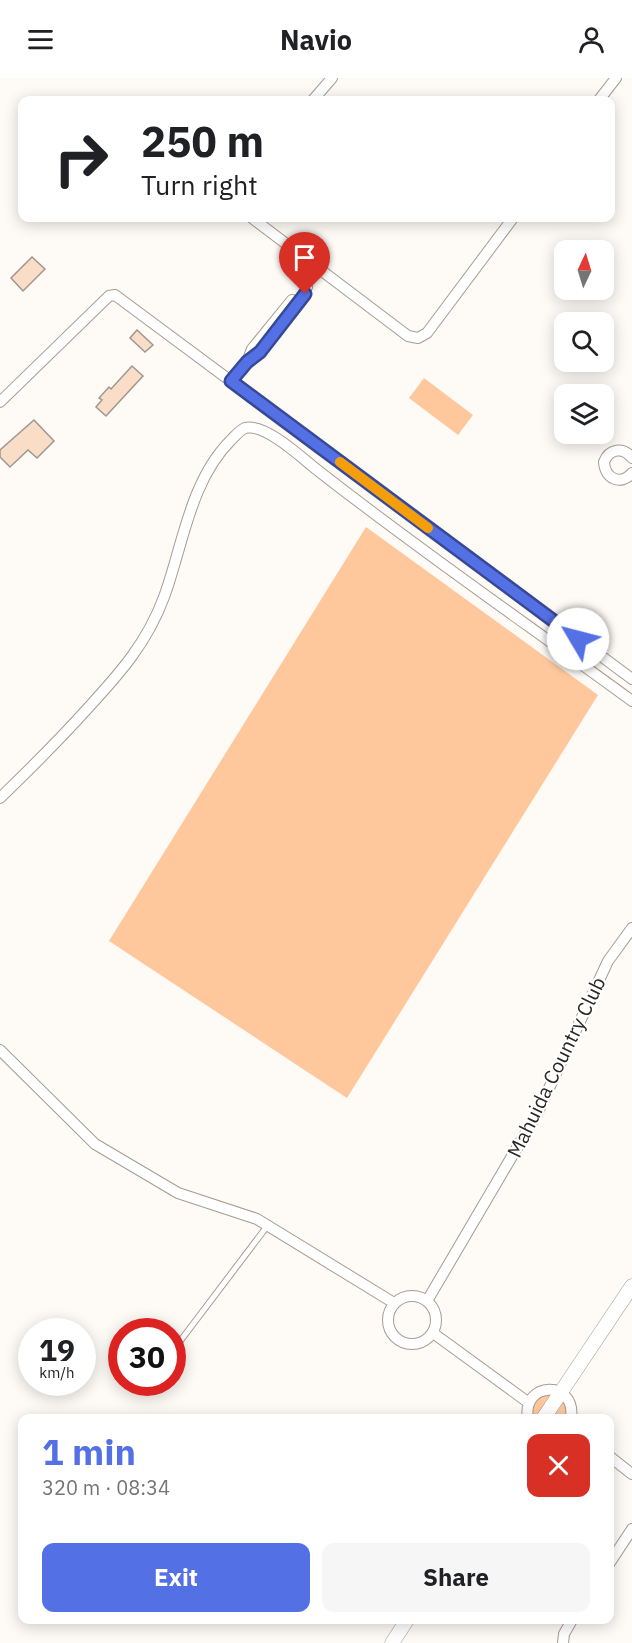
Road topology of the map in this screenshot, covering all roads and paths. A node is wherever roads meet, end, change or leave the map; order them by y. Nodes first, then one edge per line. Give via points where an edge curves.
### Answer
1 (332, 78) edge
2 (616, 78) edge
3 (316, 96) edge
4 (602, 96) edge
5 (257, 222) edge
6 (510, 222) edge
7 (321, 271) junction
8 (231, 381) junction
9 (0, 402) edge
10 (632, 458) edge
11 (632, 474) edge
12 (632, 679) edge
13 (632, 701) edge
14 (0, 798) edge
15 (632, 928) edge
16 (0, 1050) edge
17 (268, 1225) junction
18 (632, 1286) edge
19 (427, 1301) junction
20 (394, 1303) junction
21 (186, 1332) edge
22 (433, 1332) junction
23 (561, 1392) junction
24 (528, 1403) junction
25 (527, 1414) edge
26 (546, 1414) edge
27 (572, 1414) edge
28 (614, 1460) edge
29 (632, 1474) edge
30 (632, 1529) edge
31 (614, 1556) edge
32 (405, 1624) edge
33 (570, 1624) edge
34 (392, 1643) edge
35 (563, 1643) edge

1 - 3 street
2 - 4 street
5 - 7 street
6 - 7 street via 428,333 418,338 408,336
7 - 8 street via 267,344
8 - 9 street via 112,295
8 - 12 street
10 - 11 street via 625,451 616,450 604,462 606,474 613,479 621,480
13 - 14 street via 289,448 260,428 246,428 226,445 202,484 150,631 124,668 50,750
15 - 19 street, Mahuida Country Club via 609,961 538,1113
16 - 17 street via 95,1144 178,1193
17 - 20 street
17 - 21 lane
18 - 23 street
19 - 20 street via 414,1295
19 - 22 street via 436,1319
20 - 22 street via 388,1316 394,1336 414,1344
22 - 24 street
23 - 24 street via 546,1390
23 - 26 street
23 - 27 street via 571,1404
24 - 25 street
28 - 29 street
30 - 31 street
32 - 34 street
33 - 35 street

